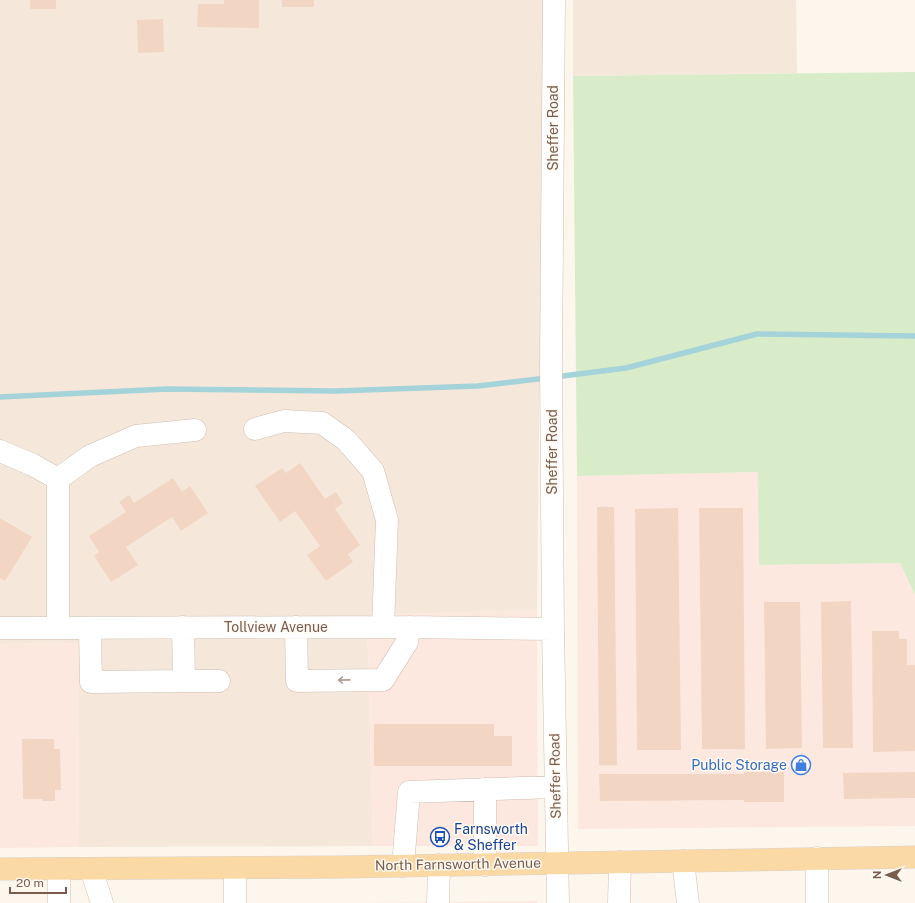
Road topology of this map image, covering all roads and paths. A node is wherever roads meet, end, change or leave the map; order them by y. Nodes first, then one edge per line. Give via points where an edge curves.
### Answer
1 (554, 0) edge
2 (255, 429) dead end
3 (195, 430) dead end
4 (0, 451) edge
5 (58, 479) junction
6 (183, 627) junction
7 (296, 627) junction
8 (383, 627) junction
9 (410, 627) junction
10 (0, 628) edge
11 (58, 628) junction
12 (90, 628) junction
13 (553, 630) junction
14 (184, 682) junction
15 (219, 682) dead end
16 (555, 787) junction
17 (486, 789) junction
18 (915, 857) edge
19 (817, 858) junction
20 (683, 861) junction
21 (557, 862) junction
22 (620, 862) junction
23 (439, 865) junction
24 (484, 865) junction
25 (403, 866) junction
26 (235, 868) junction
27 (0, 869) edge
28 (59, 869) junction
29 (91, 869) junction
30 (59, 903) edge
31 (102, 903) edge
32 (235, 903) edge
33 (438, 903) edge
34 (558, 903) edge
35 (619, 903) edge
36 (688, 903) edge
37 (817, 903) edge

1 - 13 street, Sheffer Road via 551,363
2 - 8 street via 284,421 322,423 346,440 373,471 387,520
3 - 5 street via 136,436 90,456
4 - 5 street
5 - 11 street
6 - 7 street, Tollview Avenue
6 - 12 street, Tollview Avenue
6 - 14 street
7 - 8 street, Tollview Avenue
9 -> 7 street via 407,642 383,680 296,681
8 - 9 street, Tollview Avenue
9 - 13 street, Tollview Avenue
10 - 11 street, Tollview Avenue
11 - 12 street, Tollview Avenue
12 - 14 street via 91,682
13 - 16 street, Sheffer Road
14 - 15 street
16 - 17 street
16 - 21 street, Sheffer Road
17 - 24 street
17 - 25 street via 408,792
18 - 19 main road, North Farnsworth Avenue
19 - 20 main road, North Farnsworth Avenue
19 - 37 street
20 - 22 main road, North Farnsworth Avenue
20 - 36 street
21 - 22 main road, North Farnsworth Avenue
21 - 24 main road, North Farnsworth Avenue
21 - 34 street, Sheffer Road
22 - 35 street
23 - 24 main road, North Farnsworth Avenue
23 - 25 main road, North Farnsworth Avenue
23 - 33 street
25 - 26 main road, North Farnsworth Avenue
26 - 29 main road, North Farnsworth Avenue
26 - 32 street
27 - 28 main road, North Farnsworth Avenue
28 - 29 main road, North Farnsworth Avenue
28 - 30 street
29 - 31 street

